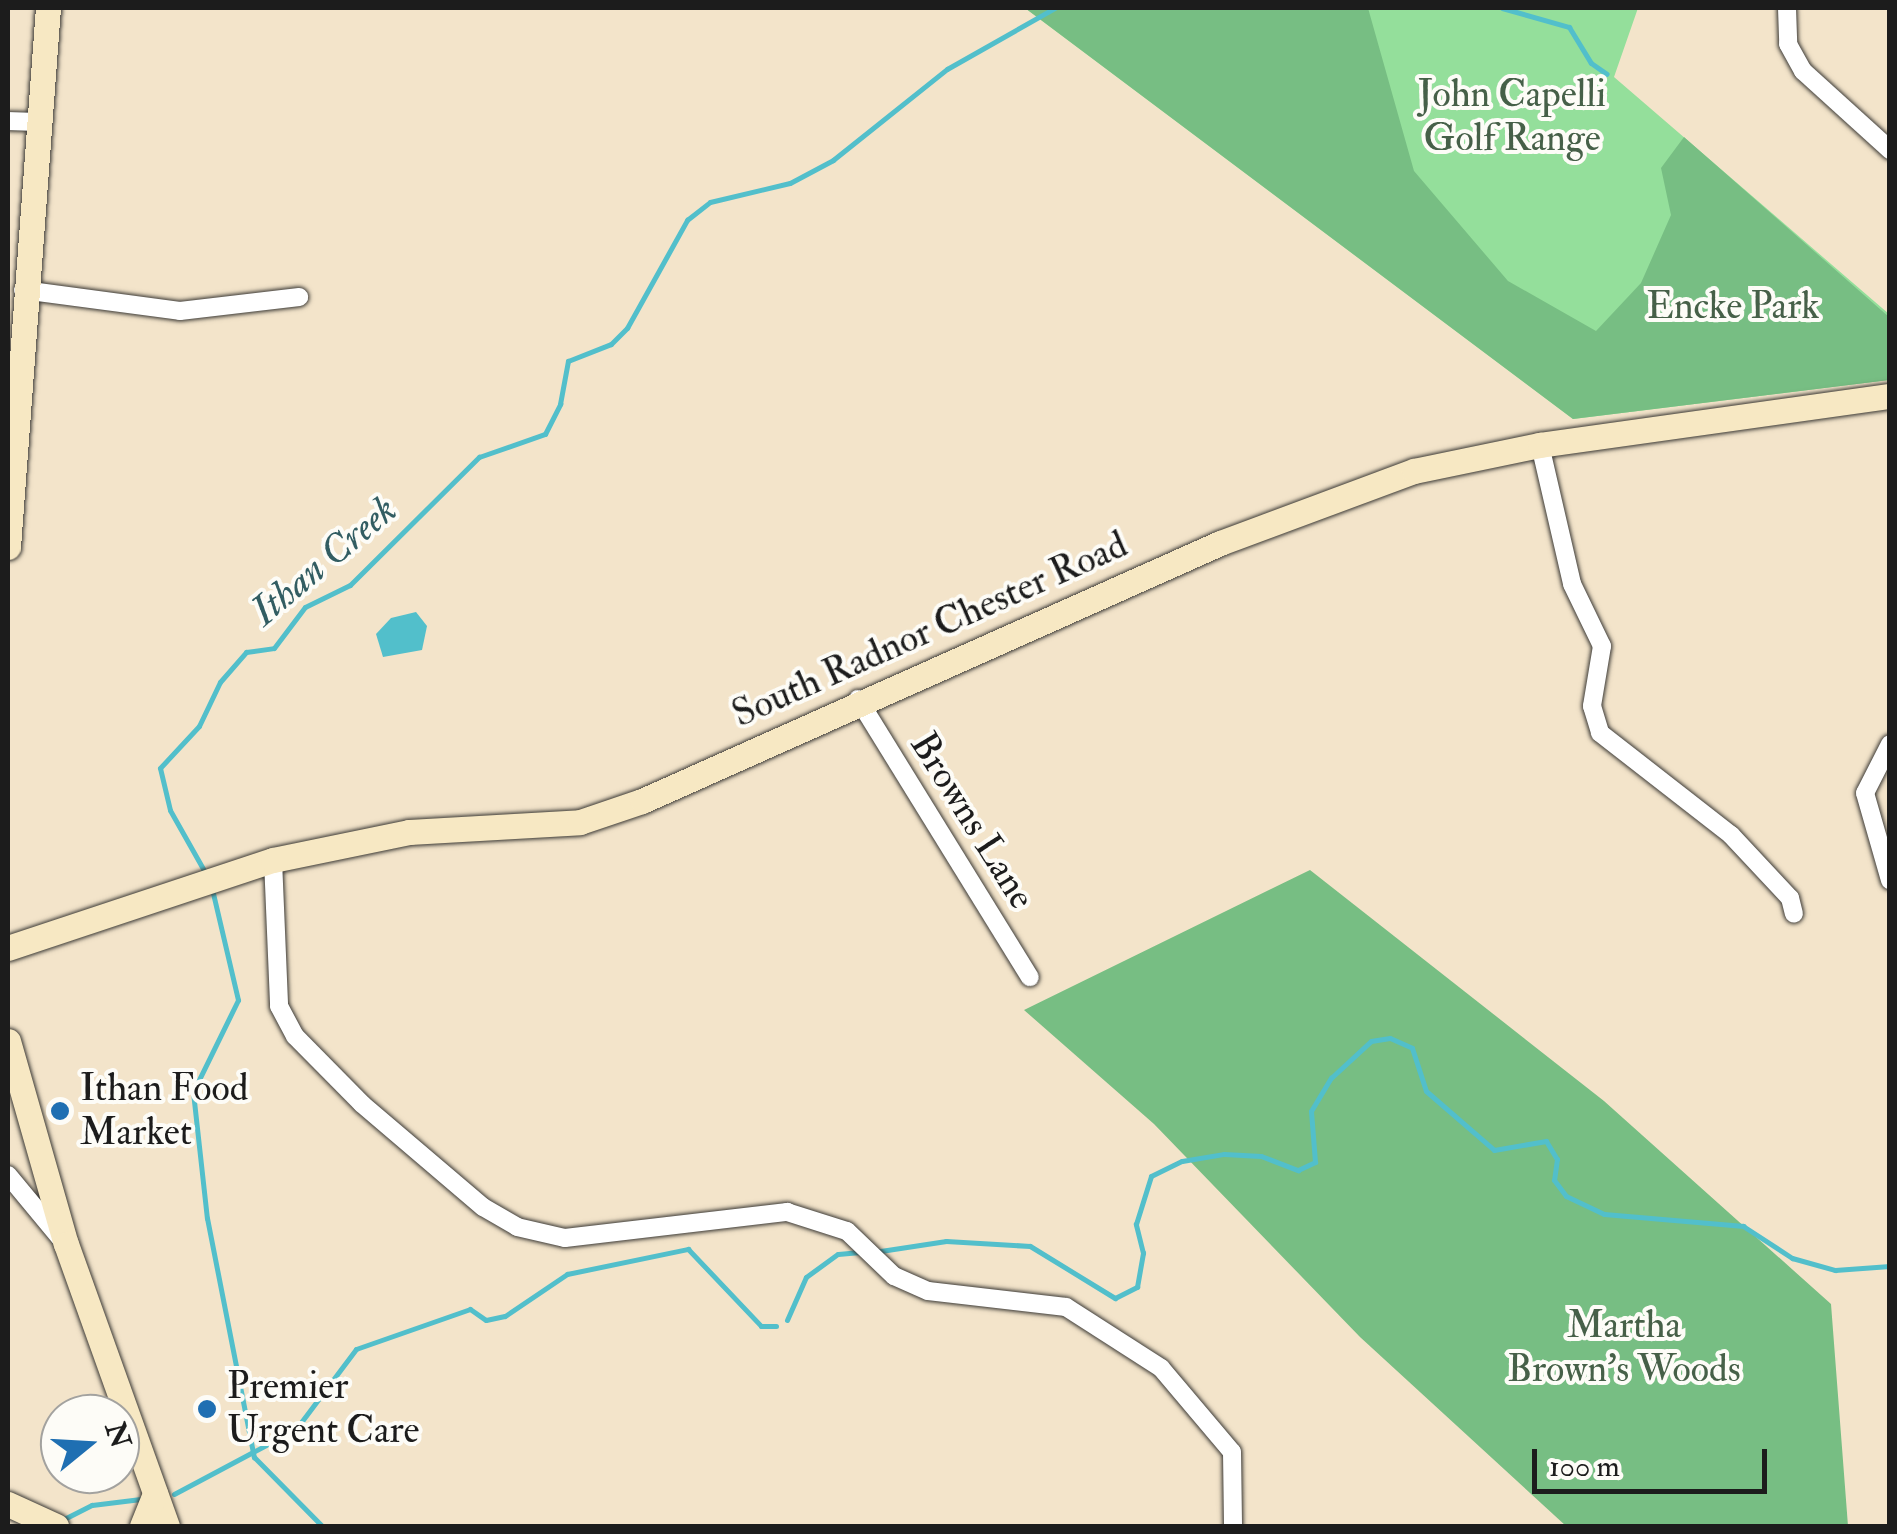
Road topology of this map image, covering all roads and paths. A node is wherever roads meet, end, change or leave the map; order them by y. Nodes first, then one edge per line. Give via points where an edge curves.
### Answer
1 (48, 8) edge
2 (1787, 8) edge
3 (8, 122) edge
4 (38, 122) junction
5 (1890, 150) edge
6 (23, 290) junction
7 (299, 298) dead end
8 (1890, 396) edge
9 (1540, 445) junction
10 (8, 548) edge
11 (858, 699) junction
12 (1890, 744) edge
13 (273, 860) junction
14 (1890, 880) edge
15 (1794, 914) dead end
16 (8, 948) edge
17 (1030, 977) dead end
18 (8, 1040) edge
19 (8, 1175) edge
20 (66, 1244) junction
21 (155, 1494) junction
22 (8, 1504) edge
23 (52, 1524) edge
24 (142, 1526) edge
25 (166, 1526) edge
26 (1233, 1526) edge

1 - 4 main road
2 - 5 street via 1788,44 1803,72
3 - 4 street
4 - 6 main road
6 - 7 street via 180,311
6 - 10 main road
8 - 9 main road, South Radnor Chester Road
9 - 11 main road, South Radnor Chester Road via 1414,471 1286,518
9 - 15 street via 1572,584 1602,646 1604,667 1592,706 1600,733 1732,836 1790,898
11 - 13 main road, South Radnor Chester Road via 642,801 580,822 409,832
11 - 17 street, Browns Lane
12 - 14 street via 1865,793
13 - 16 main road, South Radnor Chester Road
13 - 26 street via 279,1006 295,1036 362,1104 483,1207 516,1227 565,1238 787,1212 847,1232 894,1276 928,1291 1066,1307 1161,1368 1232,1452
18 - 20 main road
19 - 20 street
20 - 21 main road
21 - 24 main road
21 - 25 main road
22 - 23 main road

